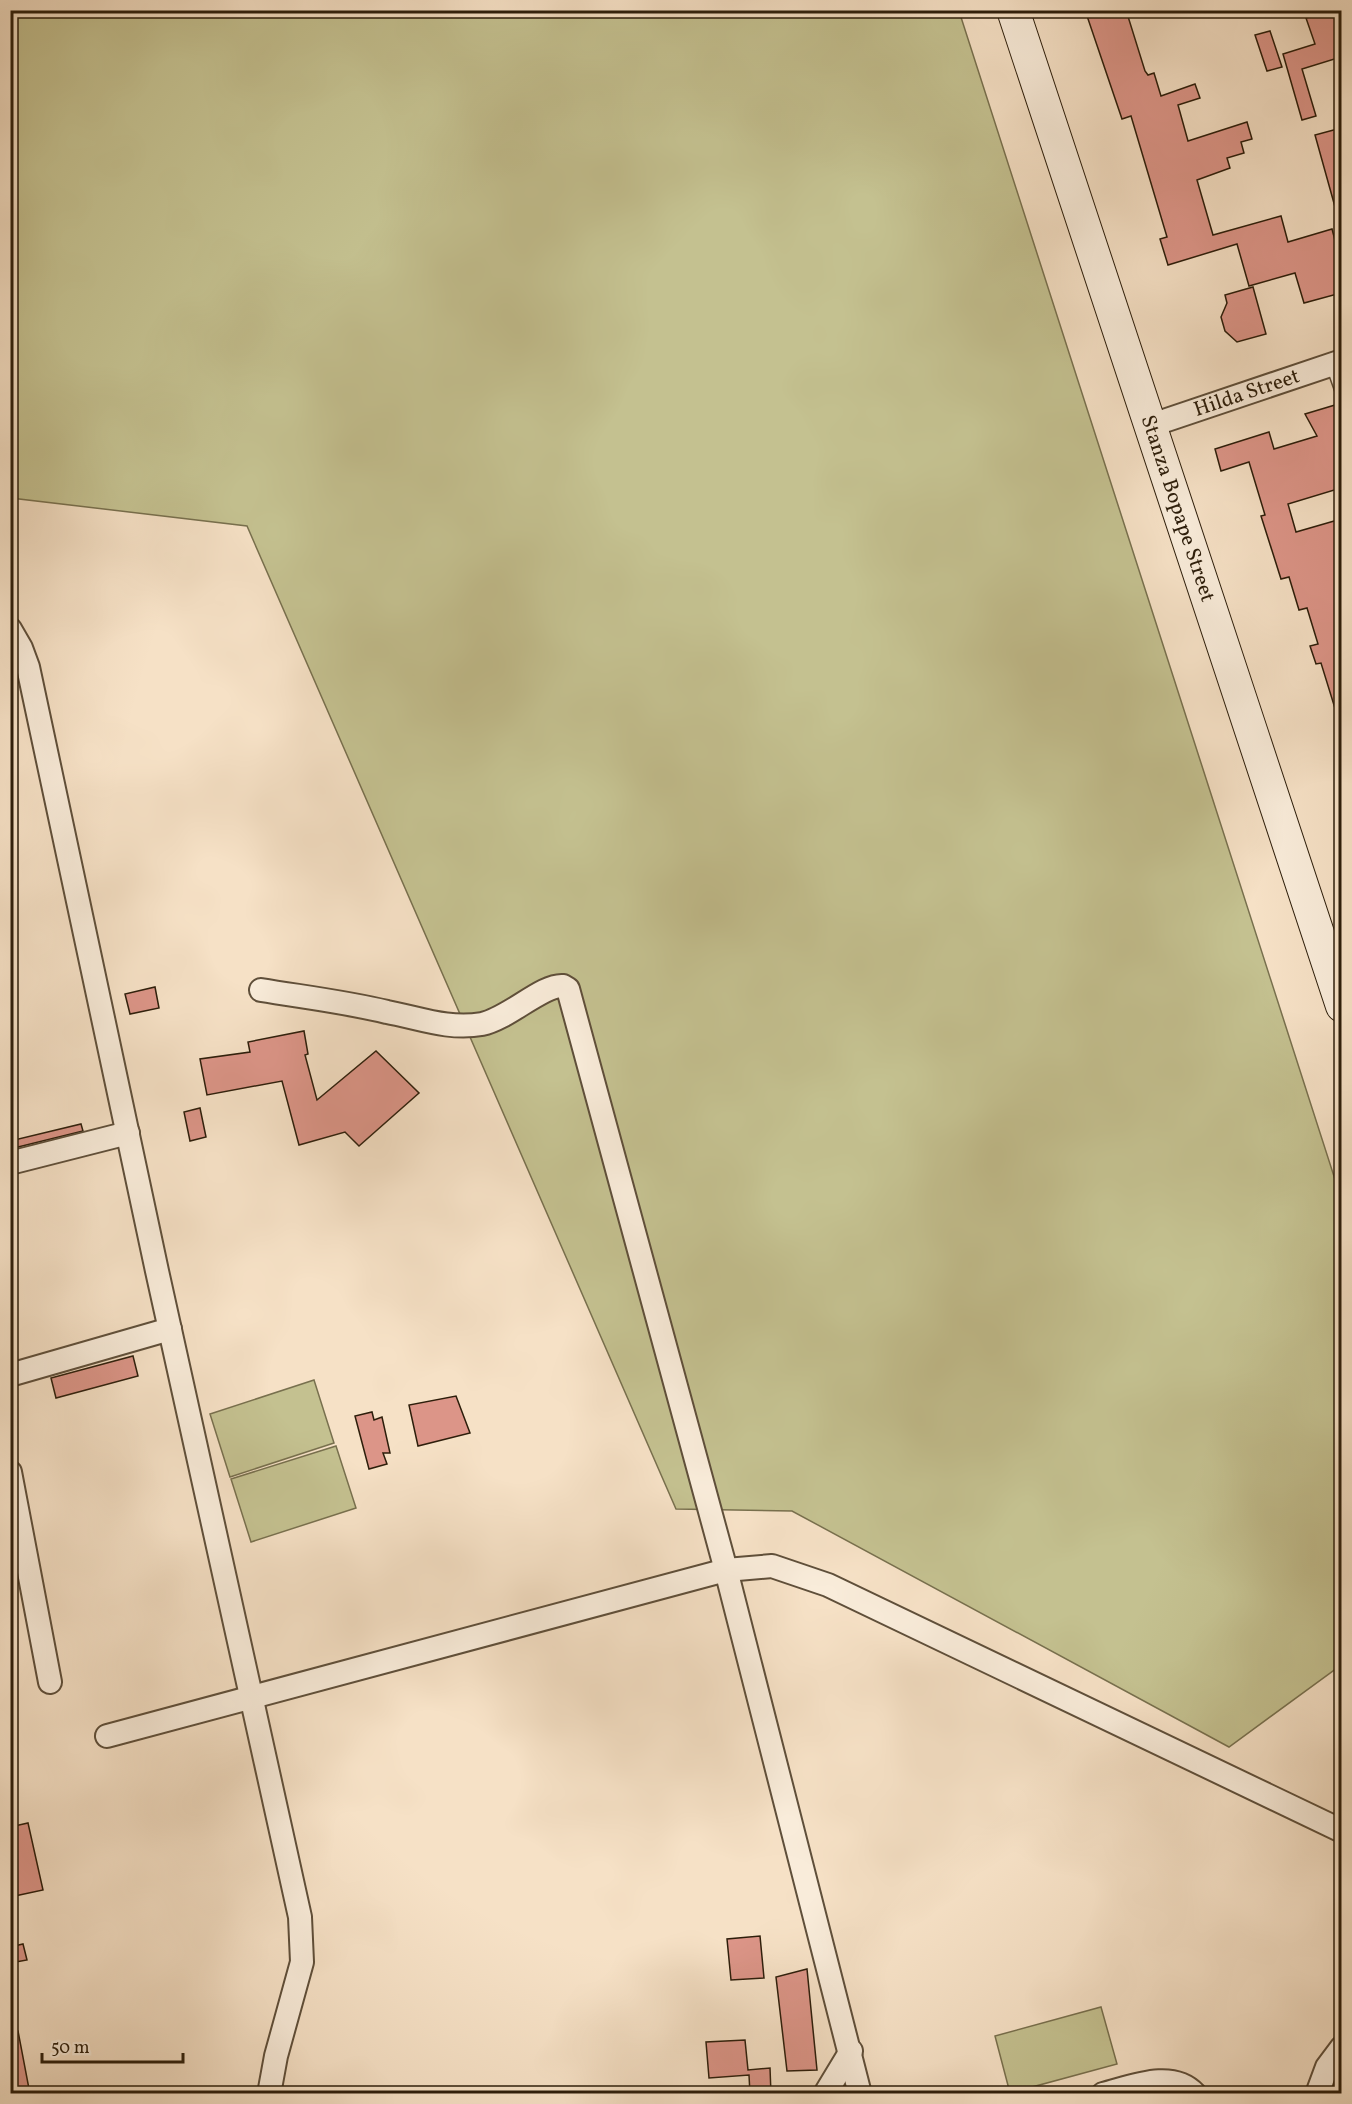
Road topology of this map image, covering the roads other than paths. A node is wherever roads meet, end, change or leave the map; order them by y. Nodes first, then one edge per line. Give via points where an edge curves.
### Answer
1 (1014, 10) edge
2 (1032, 10) edge
3 (1337, 362) edge
4 (1341, 392) edge
5 (1161, 422) junction
6 (10, 629) edge
7 (1341, 946) edge
8 (261, 990) dead end
9 (1341, 1006) edge
10 (128, 1133) junction
11 (10, 1163) edge
12 (170, 1329) junction
13 (10, 1375) edge
14 (10, 1472) edge
15 (726, 1570) junction
16 (50, 1682) dead end
17 (251, 1697) junction
18 (107, 1736) dead end
19 (1341, 1831) edge
20 (1341, 2047) edge
21 (851, 2051) junction
22 (269, 2094) edge
23 (825, 2094) edge
24 (861, 2094) edge
25 (1103, 2094) edge
26 (1195, 2094) edge
27 (1317, 2094) edge

1 - 5 main road, Stanza Bopape Street
2 - 5 main road, Stanza Bopape Street
3 - 4 lane
3 - 5 street, Hilda Street
5 - 7 main road, Stanza Bopape Street
5 - 9 main road, Stanza Bopape Street
6 - 10 street via 28,667
8 - 15 street via 447,1025 481,1024 518,1009 550,988 568,989
10 - 11 street
10 - 12 street
12 - 13 street
12 - 17 street
14 - 16 street
15 - 17 street
15 - 19 street via 772,1566 828,1586
15 - 21 street
17 - 18 street
17 - 22 street via 303,1941 296,1991
20 - 27 street via 1327,2067
21 - 23 street
21 - 24 street
25 - 26 street via 1160,2081 1182,2084

